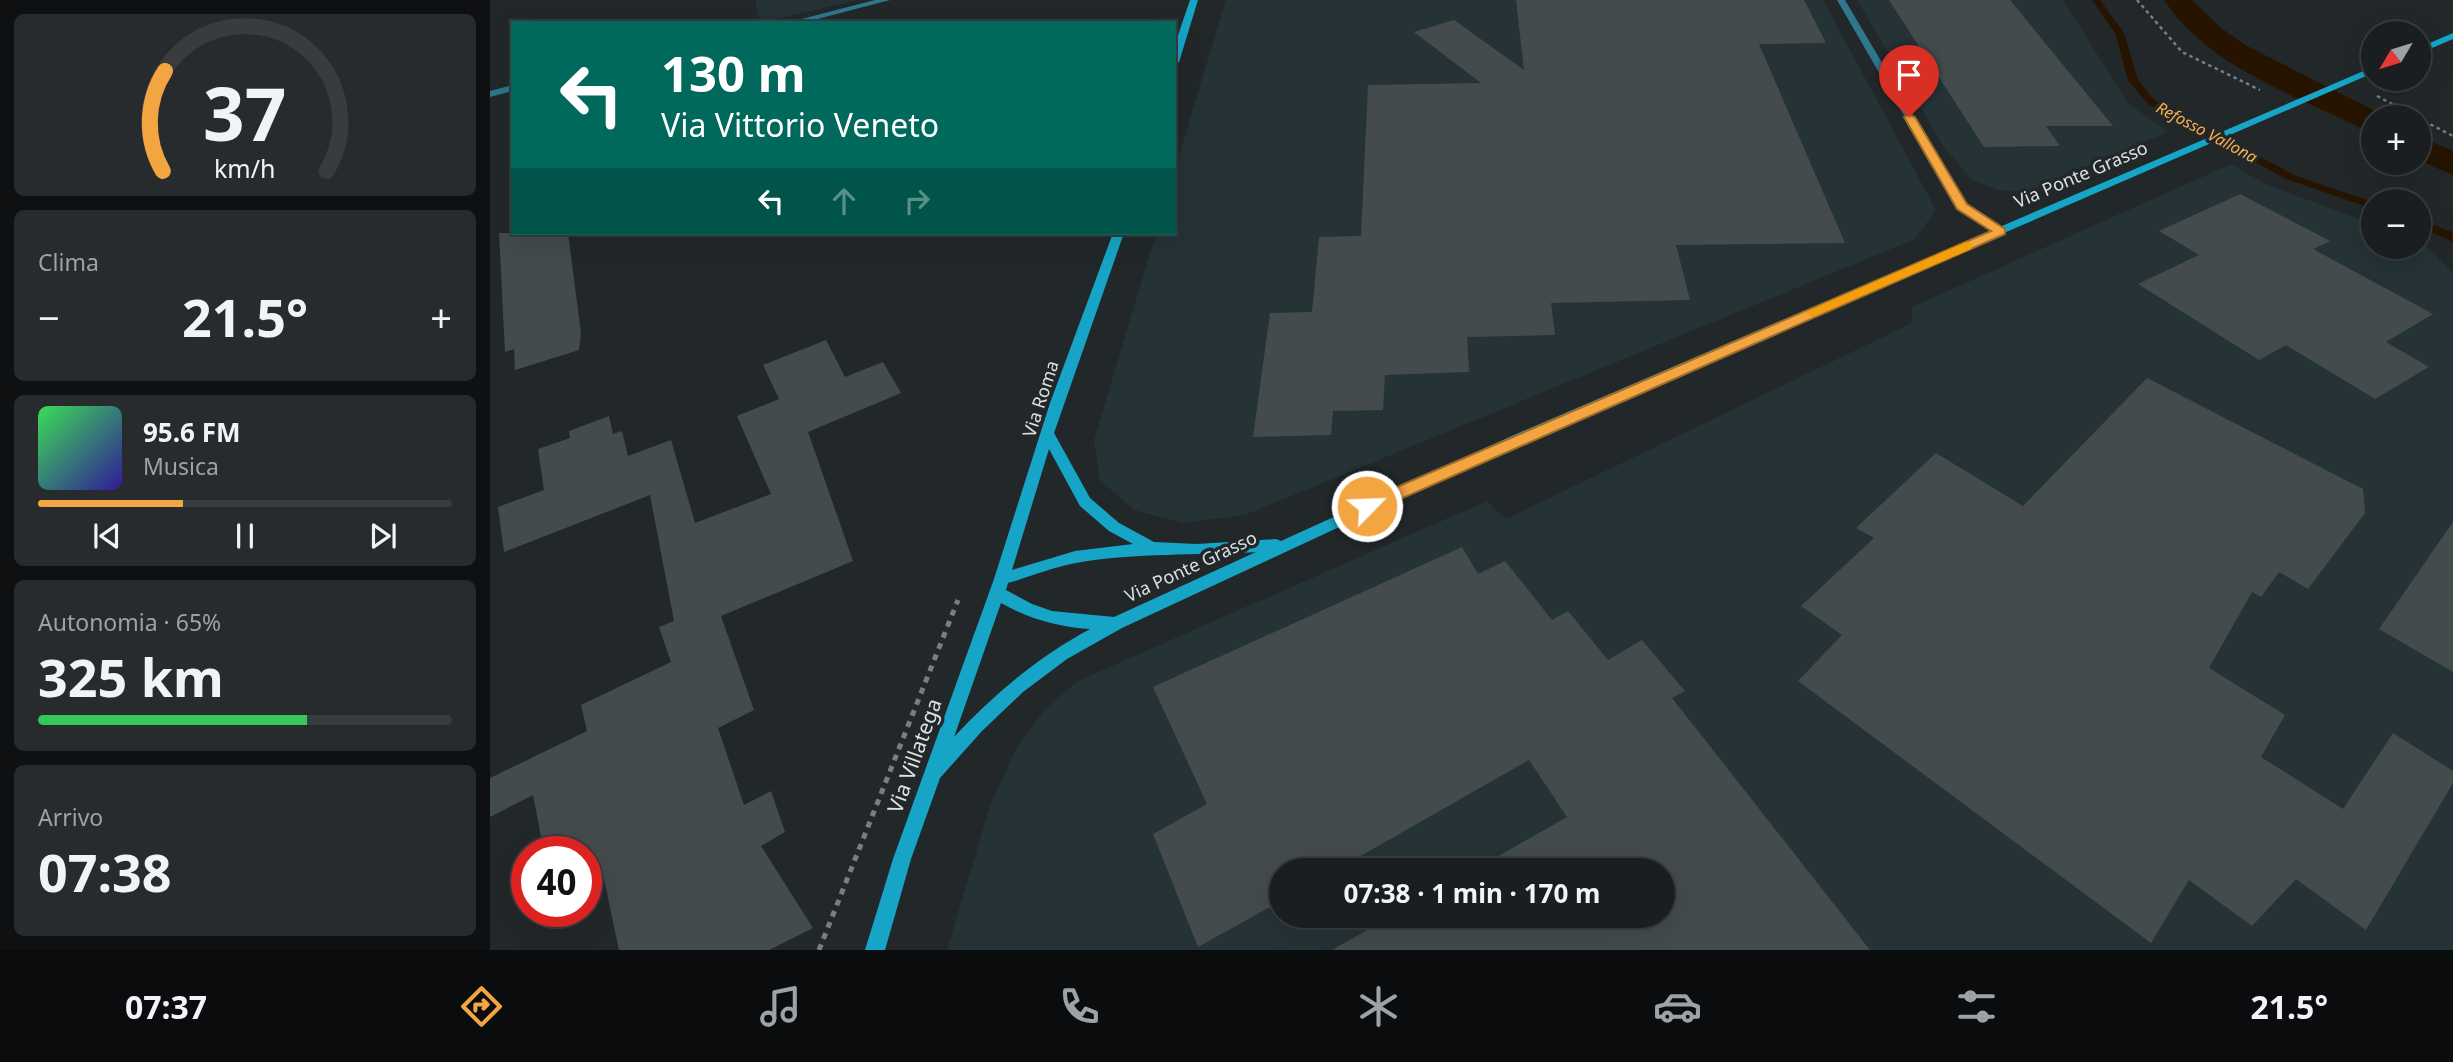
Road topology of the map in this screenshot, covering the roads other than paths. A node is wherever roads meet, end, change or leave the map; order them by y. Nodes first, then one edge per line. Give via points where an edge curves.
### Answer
1 (886, 0) edge
2 (1195, 0) edge
3 (1841, 0) edge
4 (798, 21) edge
5 (2453, 36) edge
6 (2431, 45) edge
7 (1176, 56) edge
8 (2361, 76) edge
9 (511, 89) edge
10 (490, 94) edge
11 (2000, 231) junction
12 (1117, 235) edge
13 (1048, 434) junction
14 (1281, 545) junction
15 (1152, 548) junction
16 (999, 586) junction
17 (1116, 623) junction
18 (934, 772) junction
19 (875, 950) edge

1 - 4 street
2 - 7 street
3 - 11 street via 1962,207
5 - 6 street
8 - 11 street, Via Ponte Grasso
9 - 10 street
11 - 14 street, Via Ponte Grasso
12 - 13 street, Via Roma
13 - 15 street, Via Ponte Grasso via 1085,502 1114,527
13 - 16 street, Via Roma
14 - 15 street, Via Ponte Grasso via 1197,551
14 - 17 street, Via Ponte Grasso via 1220,578
15 - 16 street, Via Ponte Grasso via 1075,557
16 - 17 street, Via Ponte Grasso via 1024,609 1064,623
16 - 18 street, Via Villatega
17 - 18 street, Via Ponte Grasso via 1068,648 1009,690
18 - 19 street, Via Villatega

